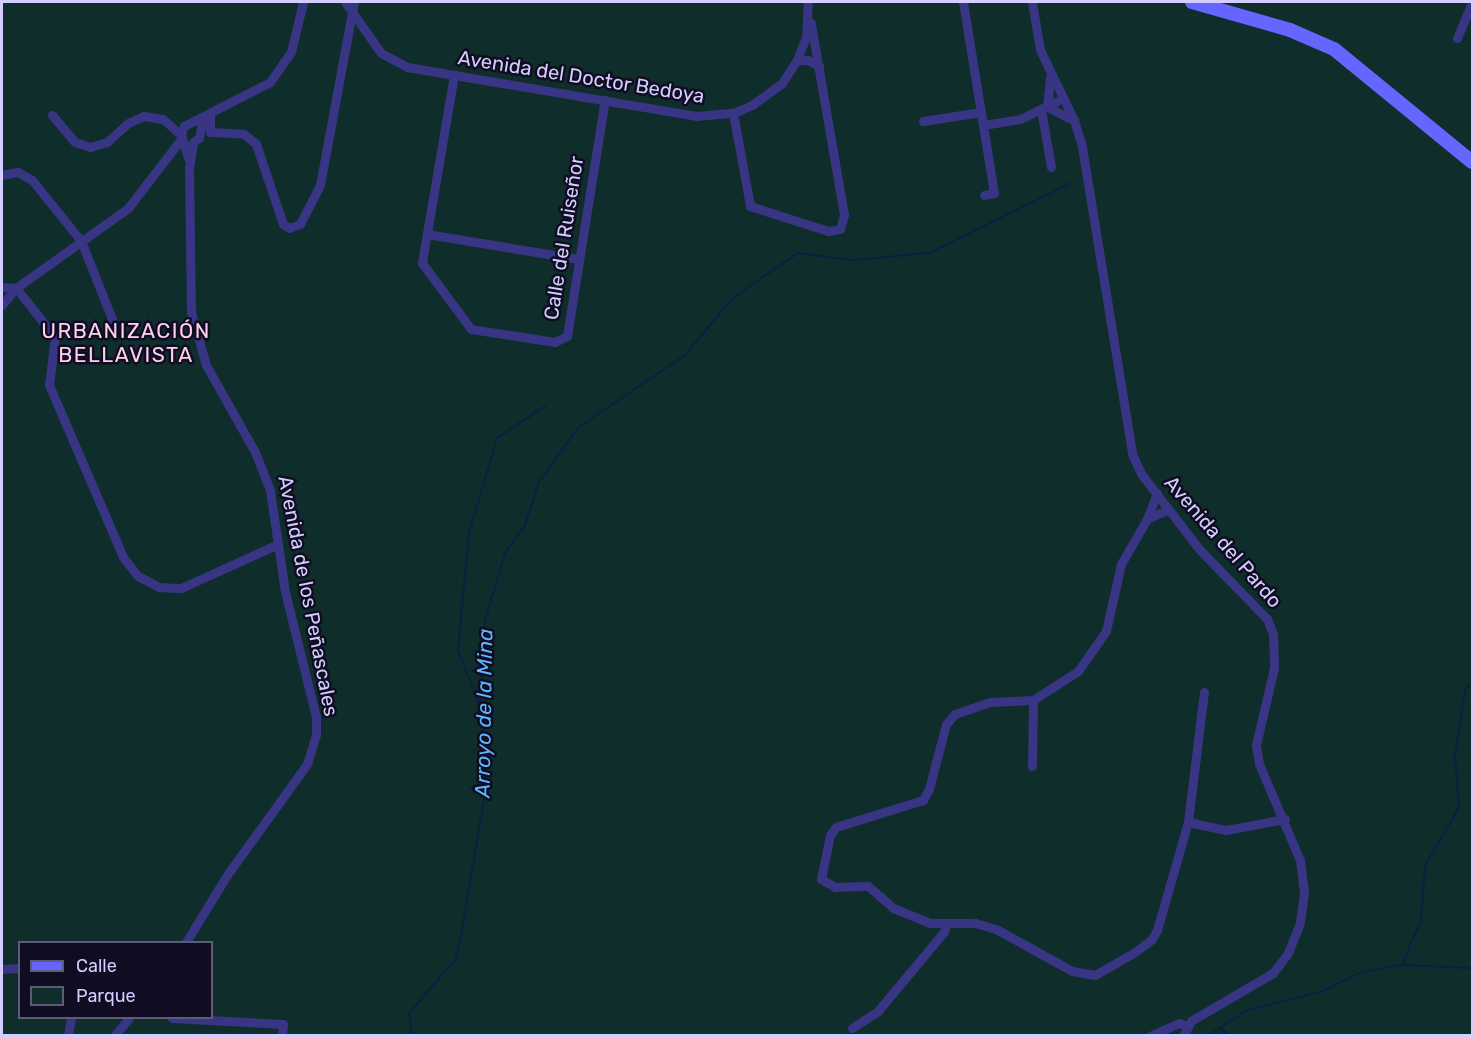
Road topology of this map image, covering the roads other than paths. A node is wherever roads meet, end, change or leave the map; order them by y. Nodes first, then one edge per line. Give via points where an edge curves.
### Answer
1 (312, 2) edge
2 (345, 2) edge
3 (808, 2) edge
4 (963, 2) edge
5 (1032, 2) edge
6 (1192, 2) edge
7 (1473, 2) edge
8 (303, 6) edge
9 (353, 6) edge
10 (809, 12) junction
11 (1457, 38) dead end
12 (797, 60) junction
13 (819, 66) junction
14 (1050, 74) junction
15 (454, 75) junction
16 (1063, 98) junction
17 (605, 100) junction
18 (1044, 109) junction
19 (981, 112) junction
20 (733, 113) junction
21 (52, 115) dead end
22 (207, 116) junction
23 (1074, 120) junction
24 (923, 121) dead end
25 (983, 125) junction
26 (200, 130) junction
27 (210, 132) junction
28 (186, 135) junction
29 (1473, 162) edge
30 (1051, 167) dead end
31 (2, 175) edge
32 (984, 195) dead end
33 (427, 234) junction
34 (81, 242) junction
35 (578, 259) junction
36 (2, 287) edge
37 (16, 288) junction
38 (2, 305) edge
39 (112, 319) dead end
40 (1157, 494) junction
41 (1169, 509) junction
42 (1147, 519) junction
43 (278, 544) junction
44 (1204, 692) dead end
45 (1033, 700) junction
46 (1032, 766) dead end
47 (1286, 819) junction
48 (1188, 822) junction
49 (946, 924) junction
50 (187, 941) edge
51 (18, 968) edge
52 (2, 969) edge
53 (71, 1019) edge
54 (127, 1019) edge
55 (204, 1019) edge
56 (852, 1028) dead end
57 (1185, 1031) edge
58 (68, 1035) edge
59 (114, 1035) edge
60 (282, 1035) edge
61 (1150, 1035) edge

1 - 8 street
2 - 9 street, Avenida del Doctor Bedoya
3 - 10 street, Avenida del Doctor Bedoya
4 - 19 street
5 - 14 street, Avenida del Pardo via 1040,50
6 - 29 main road via 1290,30 1334,49
7 - 11 street
8 - 22 street via 291,52 270,82
9 - 15 street, Avenida del Doctor Bedoya via 374,45 393,61
9 - 27 street via 320,185 300,224 290,228 283,224 251,137
10 - 12 street, Avenida del Doctor Bedoya
10 - 13 street
12 - 13 street
12 - 20 street, Avenida del Doctor Bedoya via 766,97
13 - 20 street via 844,215 840,229 828,231 750,206
14 - 16 street, Avenida del Pardo
14 - 18 street, Avenida del Pardo
15 - 17 street, Avenida del Doctor Bedoya
15 - 33 street, Calle del Ruiseñor
16 - 18 street
16 - 23 street, Avenida del Pardo
17 - 20 street, Avenida del Doctor Bedoya via 696,116
17 - 35 street, Calle del Ruiseñor
18 - 23 street
18 - 25 street via 1020,119
18 - 30 street, Avenida del Pardo
19 - 24 street
19 - 25 street
21 - 28 street via 75,142 90,147 107,142 128,123 144,116 172,124
22 - 26 street
22 - 27 street
22 - 28 street
23 - 40 street, Avenida del Pardo via 1089,187 1124,419 1132,454
25 - 32 street via 994,193
26 - 27 street
26 - 28 street
26 - 28 street
28 - 34 street via 129,208
28 - 43 street, Avenida de los Peñascales via 188,283 197,341 264,472
31 - 34 street via 18,172 32,180
33 - 35 street
33 - 35 street, Calle del Ruiseñor via 422,263 471,329 555,342 567,336
34 - 37 street
34 - 39 street
36 - 37 street
37 - 38 street
37 - 43 street via 55,337 49,385 123,557 138,576 159,587 181,588
40 - 41 street, Avenida del Pardo
40 - 42 street
41 - 42 street
41 - 47 street, Avenida del Pardo via 1200,550 1267,618 1273,634 1274,668 1256,745 1259,764
42 - 45 street via 1121,564 1106,631 1095,651 1078,670
43 - 50 street, Avenida de los Peñascales via 285,592 316,717 314,749
44 - 48 street
45 - 46 street
45 - 49 street via 990,702 955,714 946,724 923,800 847,821 830,835 821,872 824,881 835,887 868,886 896,909 930,923
47 - 48 street via 1226,830
47 - 57 street, Avenida del Pardo via 1303,876 1300,923 1288,953 1273,973
48 - 49 street via 1152,939 1095,975 1072,971 996,929 975,923
49 - 56 street via 944,932 877,1012
51 - 52 street
53 - 58 street
54 - 59 street
55 - 60 street via 284,1024
57 - 61 street via 1179,1023

